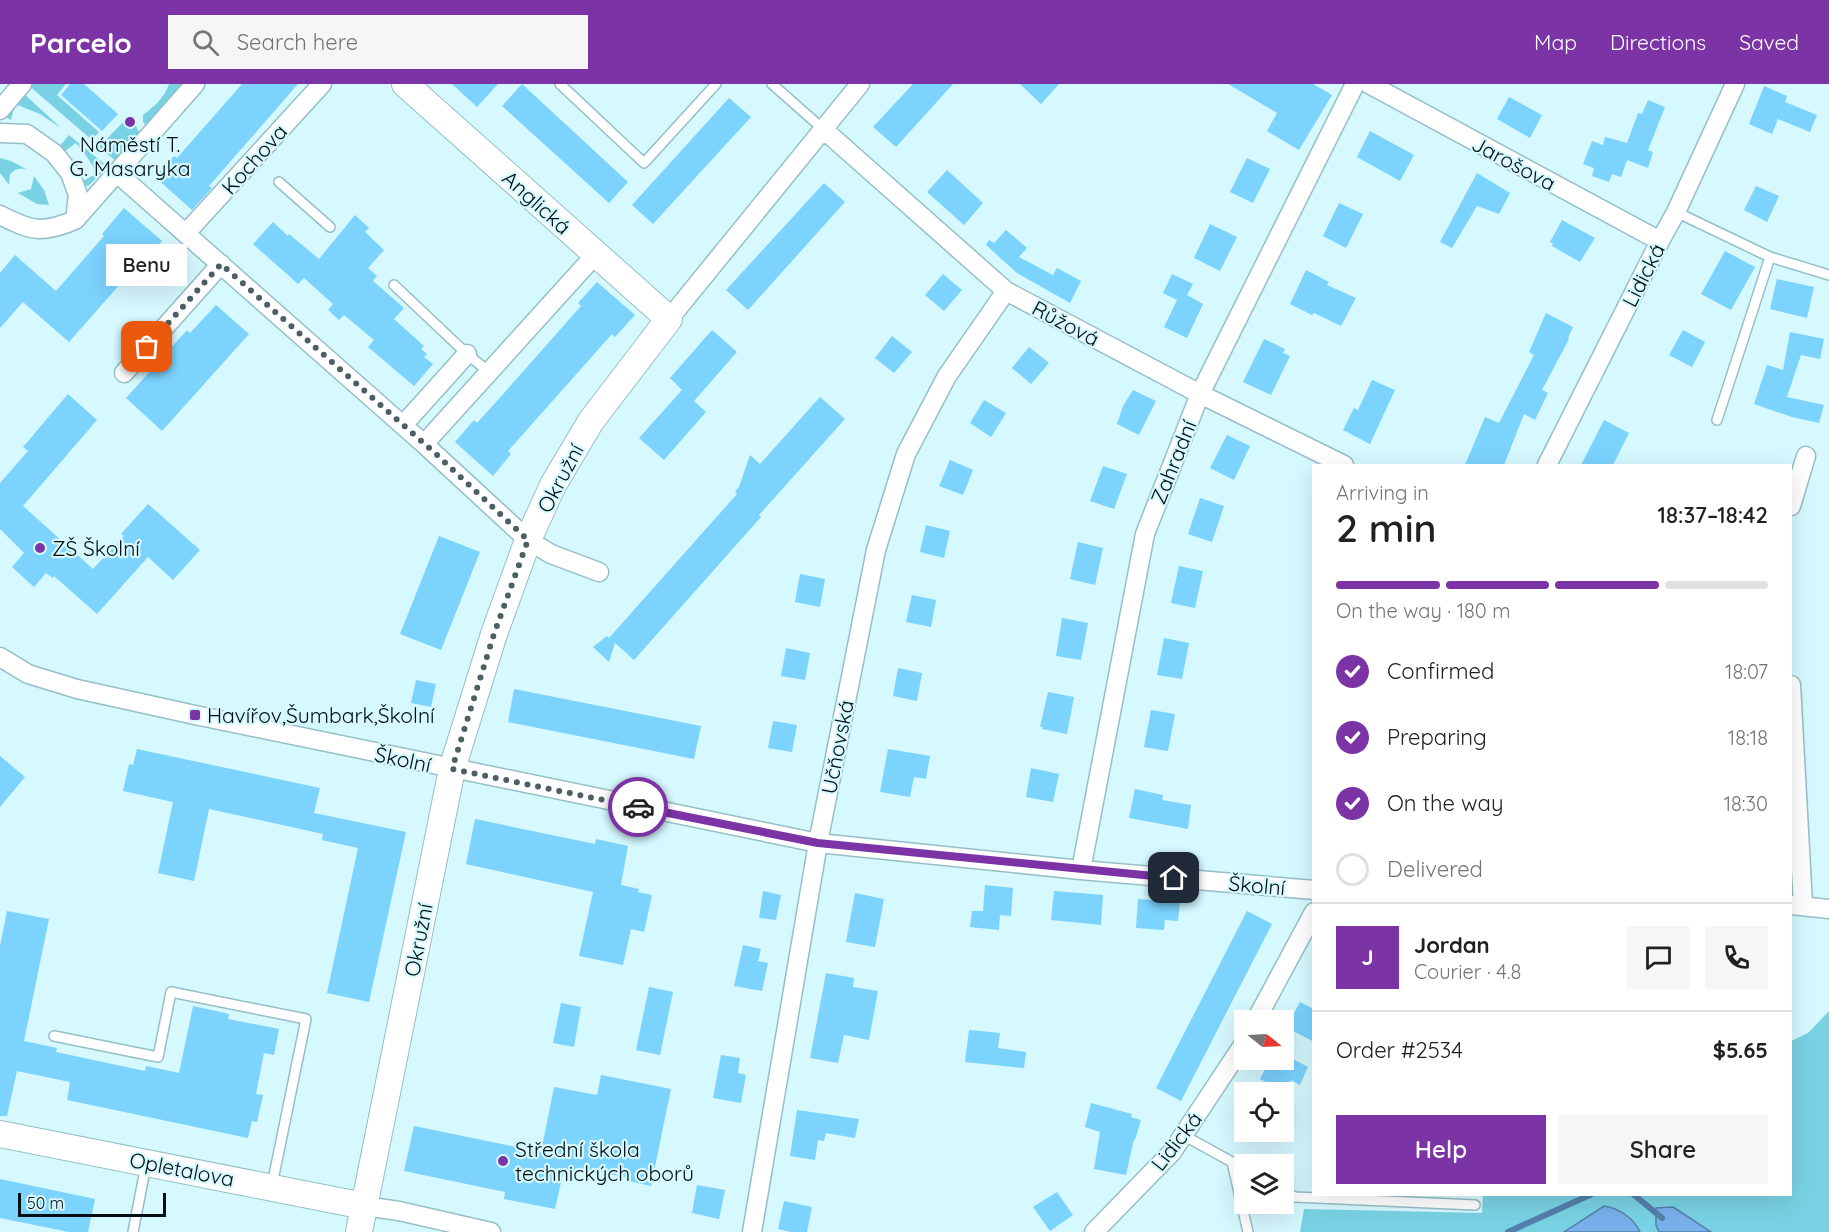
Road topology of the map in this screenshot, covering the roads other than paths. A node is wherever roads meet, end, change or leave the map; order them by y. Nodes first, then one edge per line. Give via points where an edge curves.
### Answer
1 (195, 84) edge
2 (322, 84) edge
3 (405, 84) edge
4 (560, 84) edge
5 (716, 84) edge
6 (772, 84) edge
7 (860, 84) edge
8 (1355, 84) edge
9 (1369, 84) edge
10 (1735, 84) edge
11 (21, 85) edge
12 (0, 110) edge
13 (823, 129) junction
14 (0, 133) edge
15 (117, 172) junction
16 (279, 182) dead end
17 (1676, 212) junction
18 (0, 215) edge
19 (75, 220) junction
20 (330, 227) dead end
21 (186, 233) junction
22 (1660, 241) junction
23 (596, 254) junction
24 (1770, 257) junction
25 (221, 264) junction
26 (1829, 274) edge
27 (394, 285) dead end
28 (1006, 291) junction
29 (669, 319) junction
30 (467, 354) junction
31 (489, 372) junction
32 (124, 373) dead end
33 (1200, 394) junction
34 (1717, 420) dead end
35 (403, 425) junction
36 (424, 444) junction
37 (1806, 456) dead end
38 (1342, 464) edge
39 (1548, 464) edge
40 (1792, 503) edge
41 (528, 540) junction
42 (599, 572) dead end
43 (0, 657) edge
44 (1792, 722) edge
45 (452, 769) junction
46 (818, 843) junction
47 (1081, 870) junction
48 (1312, 890) edge
49 (1797, 905) edge
50 (1829, 909) edge
51 (1312, 916) edge
52 (1261, 1010) edge
53 (54, 1036) dead end
54 (1234, 1060) edge
55 (0, 1134) edge
56 (1183, 1135) junction
57 (147, 1162) junction
58 (1232, 1162) joint
59 (271, 1187) junction
60 (1294, 1196) edge
61 (1316, 1196) edge
62 (1475, 1205) dead end
63 (363, 1206) junction
64 (133, 1232) edge
65 (359, 1232) edge
66 (491, 1232) edge
67 (752, 1232) edge
68 (1094, 1232) edge
69 (1248, 1232) edge

1 - 15 street
2 - 21 street, Kochova
3 - 23 street, Anglická
4 - 5 lane via 644,163
6 - 13 lane
7 - 13 street, Okružní
8 - 33 street, Zahradní
9 - 22 street, Jarošova
10 - 17 street, Lidická
11 - 12 street
13 - 28 street, Růžová
13 - 29 street, Okružní
14 - 19 street via 27,134 54,153 70,173 78,195
15 - 19 street
15 - 21 street
16 - 20 lane
17 - 22 street, Lidická
17 - 24 lane
18 - 19 street via 25,228 54,229
21 - 25 street
22 - 39 street, Lidická
23 - 29 street, Anglická
23 - 31 street
24 - 26 lane
24 - 34 lane
25 - 32 street
25 - 35 street
27 - 30 lane
28 - 33 street, Růžová
28 - 46 street, Učňovská via 946,376 906,454 876,550
29 - 41 street, Okružní via 591,421 553,485
30 - 31 lane
30 - 35 street
31 - 36 street
33 - 38 street, Růžová
33 - 47 street, Zahradní via 1145,534
35 - 36 street
36 - 41 street
37 - 40 street
41 - 42 street via 551,554
41 - 45 street, Okružní
43 - 45 street, Školní via 28,674 77,689
44 - 49 street
45 - 46 street, Školní
45 - 63 street, Okružní
46 - 47 street, Školní
46 - 67 street, Učňovská
47 - 48 street, Školní
49 - 50 street
51 - 52 street
53 - 59 lane via 158,1056 171,992 306,1019
54 - 56 street, Lidická
55 - 57 street, Opletalova
56 - 58 lane
56 - 68 street, Lidická via 1172,1152
57 - 59 street, Opletalova
57 - 64 lane
58 - 69 lane
59 - 63 street, Opletalova
60 - 61 lane
61 - 62 lane
63 - 65 street, Okružní
63 - 66 street

